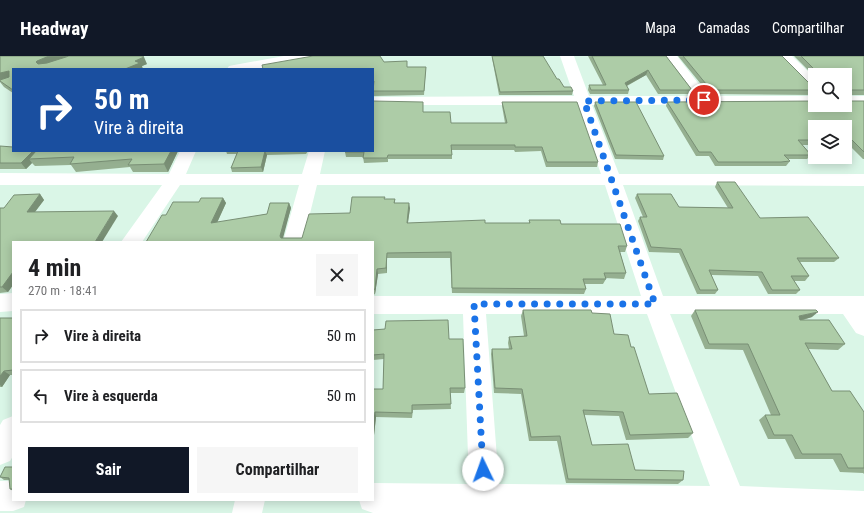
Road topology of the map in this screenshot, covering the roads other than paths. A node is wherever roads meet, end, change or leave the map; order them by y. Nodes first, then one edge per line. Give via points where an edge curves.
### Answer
1 (306, 56) edge
2 (567, 56) edge
3 (670, 56) edge
4 (784, 56) edge
5 (240, 68) edge
6 (808, 79) edge
7 (704, 100) junction
8 (808, 100) edge
9 (852, 100) edge
10 (864, 100) edge
11 (584, 101) junction
12 (374, 102) edge
13 (188, 152) edge
14 (317, 152) edge
15 (0, 179) edge
16 (175, 179) junction
17 (612, 179) junction
18 (310, 180) junction
19 (864, 180) edge
20 (132, 241) edge
21 (293, 241) edge
22 (12, 302) edge
23 (0, 303) edge
24 (474, 304) junction
25 (655, 304) junction
26 (374, 305) edge
27 (857, 305) edge
28 (864, 326) edge
29 (12, 431) edge
30 (0, 451) edge
31 (0, 496) edge
32 (12, 496) edge
33 (374, 498) edge
34 (250, 501) edge
35 (485, 506) edge
36 (864, 506) edge
37 (733, 507) edge
38 (247, 513) edge

1 - 5 street
2 - 11 street
3 - 7 street
4 - 6 street
7 - 8 street
7 - 11 street
9 - 10 street
11 - 12 street
11 - 17 street
13 - 16 street
14 - 18 street
15 - 16 street
16 - 18 street
16 - 20 street
17 - 18 street
17 - 19 street
17 - 25 street
18 - 21 street
22 - 23 street
24 - 25 street
24 - 26 street
24 - 35 street
25 - 27 street
25 - 37 street
27 - 28 street
29 - 30 street
31 - 32 street
33 - 35 street
34 - 38 street
35 - 37 street
36 - 37 street

